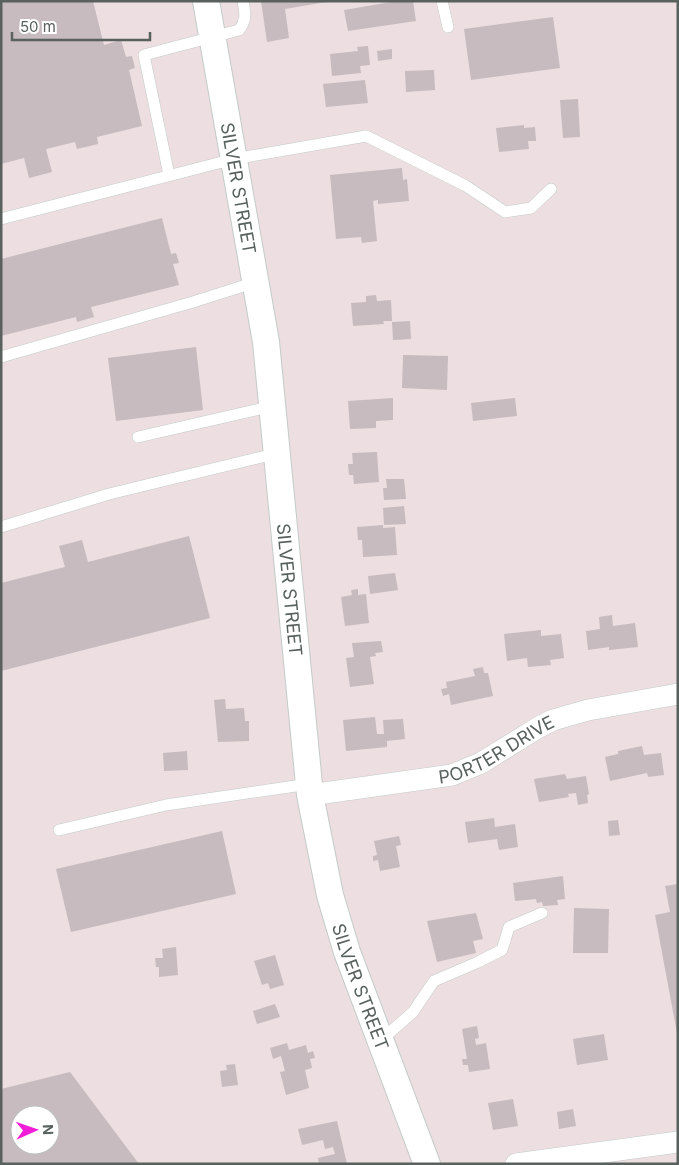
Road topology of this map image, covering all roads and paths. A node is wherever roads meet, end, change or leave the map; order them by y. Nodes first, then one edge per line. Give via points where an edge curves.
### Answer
1 (206, 1) edge
2 (243, 1) edge
3 (442, 1) edge
4 (448, 27) dead end
5 (213, 37) junction
6 (234, 158) junction
7 (169, 175) junction
8 (551, 189) dead end
9 (1, 218) edge
10 (256, 282) junction
11 (1, 357) edge
12 (273, 406) junction
13 (138, 437) dead end
14 (278, 453) junction
15 (1, 527) edge
16 (678, 694) edge
17 (310, 790) junction
18 (58, 830) dead end
19 (542, 913) dead end
20 (381, 1040) junction
21 (678, 1142) edge
22 (426, 1164) edge
23 (516, 1164) edge

1 - 5 street, SILVER STREET
2 - 5 lane via 244,24 238,30
3 - 4 lane
5 - 6 street, SILVER STREET
5 - 7 lane via 144,55
6 - 7 lane
6 - 8 lane via 366,136 466,186 505,212 531,208
6 - 10 street, SILVER STREET
7 - 9 lane
10 - 11 lane
10 - 12 street, SILVER STREET
12 - 13 lane
12 - 14 street, SILVER STREET
14 - 15 lane via 109,494
14 - 17 street, SILVER STREET
16 - 17 street, PORTER DRIVE via 588,710 553,720 481,763 452,775
17 - 18 lane via 166,805
17 - 20 street, SILVER STREET via 330,895 347,952
19 - 20 lane via 509,927 502,950 434,980 413,1012
20 - 22 street, SILVER STREET
21 - 23 street

